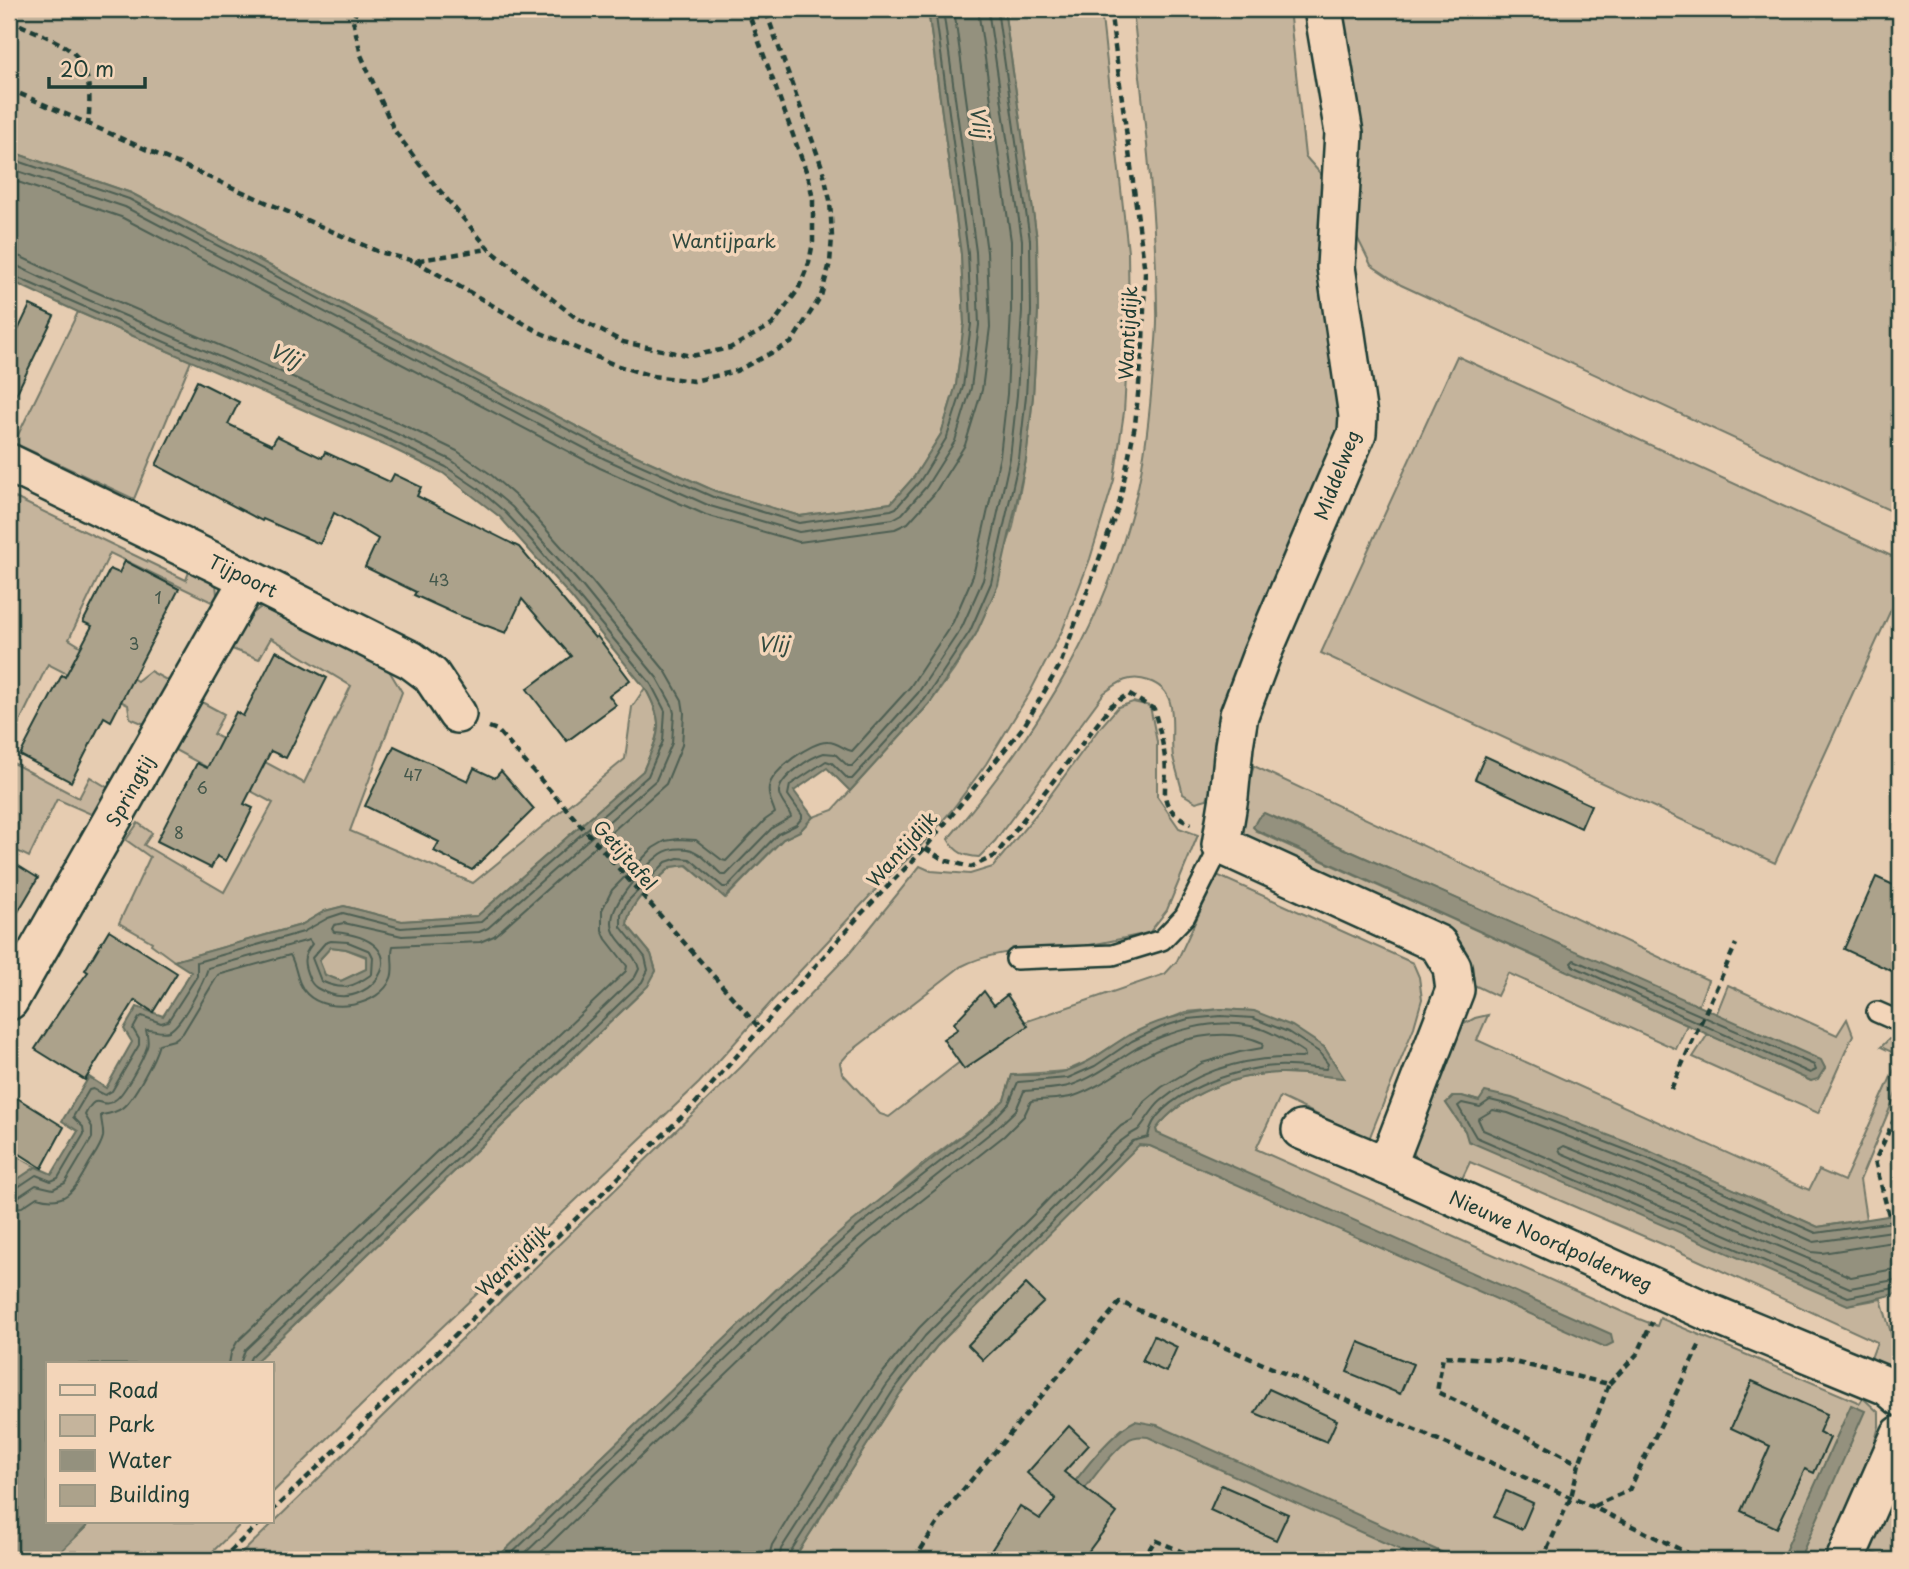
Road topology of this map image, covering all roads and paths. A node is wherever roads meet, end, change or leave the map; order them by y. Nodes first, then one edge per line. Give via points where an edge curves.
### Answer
1 (357, 9) edge
2 (747, 9) edge
3 (765, 9) edge
4 (1110, 9) edge
5 (1323, 9) edge
6 (9, 20) edge
7 (9, 89) edge
8 (89, 125) junction
9 (489, 249) junction
10 (415, 261) junction
11 (9, 463) edge
12 (249, 579) junction
13 (457, 714) joint
14 (1221, 845) junction
15 (925, 848) junction
16 (1736, 944) dead end
17 (1016, 959) dead end
18 (9, 1001) edge
19 (1877, 1012) dead end
20 (1900, 1022) edge
21 (761, 1030) junction
22 (1671, 1089) dead end
23 (1900, 1107) edge
24 (1301, 1130) dead end
25 (1387, 1166) junction
26 (1900, 1258) edge
27 (1665, 1292) junction
28 (1715, 1315) junction
29 (1609, 1384) junction
30 (1900, 1397) edge
31 (1900, 1435) edge
32 (1579, 1464) junction
33 (1571, 1497) junction
34 (1593, 1507) junction
35 (273, 1510) edge
36 (259, 1524) edge
37 (221, 1560) edge
38 (914, 1560) edge
39 (1143, 1560) edge
40 (1201, 1560) edge
41 (1542, 1560) edge
42 (1702, 1560) edge
43 (1845, 1560) edge

1 - 9 path via 353,20 361,55 394,130
2 - 9 path via 813,200 809,263 798,290 772,325 730,348 691,356 623,342 576,317
3 - 10 path via 830,200 830,263 821,296 791,343 736,371 694,380 652,376 539,332
4 - 15 path, Wantijdijk via 1145,272 1135,425 1119,505 1060,665 1024,726
5 - 14 street, Middelweg via 1344,134 1336,267 1357,433 1239,715
6 - 8 path via 71,49 88,74
7 - 8 path
8 - 10 path via 379,252
9 - 10 path
11 - 12 street, Tijpoort
12 - 13 street, Tijpoort via 411,660 431,674
12 - 18 street, Springtij
13 - 21 path, Getijtafel via 497,730
14 - 15 path via 1173,815 1164,800 1165,759 1154,709 1129,694 1112,705 995,856 971,867 944,860
14 - 17 lane via 1185,916 1162,940 1113,955
14 - 25 street via 1438,944 1452,967 1455,990
15 - 21 path, Wantijdijk
16 - 22 path
19 - 20 lane
21 - 35 path, Wantijdijk via 693,1106
23 - 26 path via 1875,1161
24 - 25 street, Nieuwe Noordpolderweg
25 - 27 street, Nieuwe Noordpolderweg
27 - 28 street, Nieuwe Noordpolderweg
27 - 29 path via 1637,1353
28 - 30 street, Nieuwe Noordpolderweg via 1886,1386
28 - 34 path via 1629,1490
29 - 32 path
29 - 32 path via 1504,1360 1443,1356 1437,1392
31 - 43 street
32 - 33 path
33 - 34 path
33 - 38 path via 1120,1302 947,1509
33 - 41 path
34 - 42 path
36 - 37 path
39 - 40 path via 1155,1540

